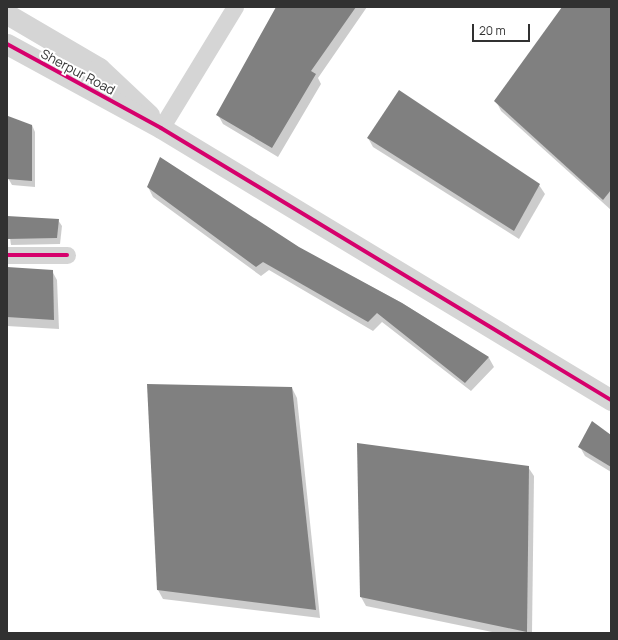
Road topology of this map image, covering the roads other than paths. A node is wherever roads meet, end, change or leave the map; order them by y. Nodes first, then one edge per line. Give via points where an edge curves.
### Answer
1 (235, 7) edge
2 (7, 14) edge
3 (7, 44) edge
4 (161, 128) junction
5 (7, 255) edge
6 (67, 255) dead end
7 (611, 400) edge

1 - 4 street
2 - 4 street, Sherpur Road via 99,68 124,88
3 - 4 street, Sherpur Road
4 - 7 street
5 - 6 street

